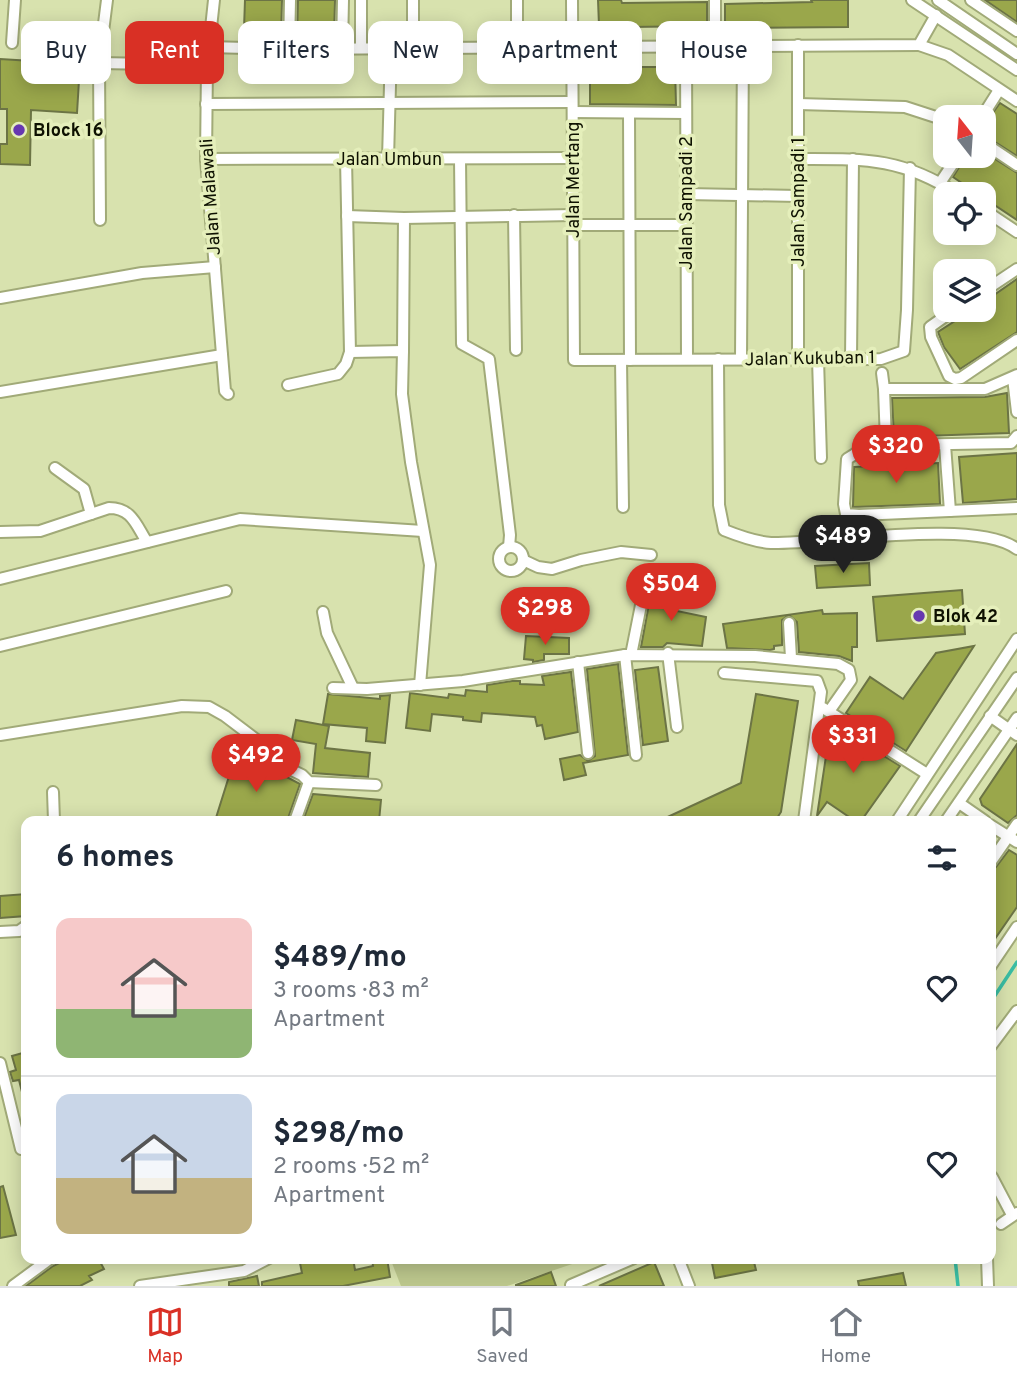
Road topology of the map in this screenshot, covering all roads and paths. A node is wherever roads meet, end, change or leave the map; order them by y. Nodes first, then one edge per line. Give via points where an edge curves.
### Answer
1 (15, 0) edge
2 (107, 0) edge
3 (214, 0) edge
4 (290, 0) edge
5 (343, 0) edge
6 (361, 0) edge
7 (413, 0) edge
8 (517, 0) edge
9 (572, 0) edge
10 (715, 0) edge
11 (912, 0) edge
12 (938, 0) edge
13 (971, 0) edge
14 (932, 8) edge
15 (104, 21) edge
16 (211, 21) edge
17 (290, 21) edge
18 (343, 21) edge
19 (413, 21) edge
20 (517, 21) edge
21 (572, 21) edge
22 (715, 21) edge
23 (1017, 31) edge
24 (12, 43) dead end
25 (772, 45) edge
26 (798, 45) junction
27 (919, 45) junction
28 (354, 48) edge
29 (361, 48) junction
30 (368, 48) edge
31 (1017, 54) edge
32 (1017, 70) edge
33 (99, 84) edge
34 (206, 84) edge
35 (390, 84) edge
36 (573, 84) edge
37 (686, 84) edge
38 (743, 84) edge
39 (999, 89) junction
40 (1017, 101) edge
41 (390, 103) junction
42 (206, 104) junction
43 (798, 104) junction
44 (989, 105) edge
45 (573, 107) junction
46 (629, 113) junction
47 (686, 113) junction
48 (933, 116) edge
49 (996, 151) edge
50 (573, 158) junction
51 (206, 159) junction
52 (346, 159) junction
53 (388, 159) junction
54 (460, 159) junction
55 (798, 159) junction
56 (853, 159) junction
57 (1017, 164) edge
58 (910, 168) junction
59 (938, 182) edge
60 (686, 194) junction
61 (742, 195) junction
62 (798, 196) junction
63 (461, 215) junction
64 (514, 215) junction
65 (347, 216) junction
66 (404, 218) junction
67 (996, 218) edge
68 (100, 220) dead end
69 (573, 220) junction
70 (687, 225) junction
71 (629, 226) junction
72 (1017, 232) edge
73 (215, 267) junction
74 (1017, 269) edge
75 (996, 283) edge
76 (0, 298) edge
77 (937, 322) edge
78 (1017, 340) edge
79 (516, 350) dead end
80 (403, 351) junction
81 (350, 352) junction
82 (222, 355) junction
83 (687, 359) junction
84 (718, 359) junction
85 (741, 359) junction
86 (798, 359) junction
87 (818, 359) junction
88 (851, 359) junction
89 (574, 360) joint
90 (626, 360) junction
91 (883, 373) dead end
92 (1015, 377) edge
93 (288, 385) dead end
94 (884, 389) junction
95 (0, 391) edge
96 (228, 394) dead end
97 (1017, 412) edge
98 (1017, 436) edge
99 (886, 442) junction
100 (945, 445) junction
101 (821, 458) dead end
102 (55, 468) dead end
103 (623, 507) dead end
104 (1017, 508) edge
105 (950, 511) junction
106 (91, 514) junction
107 (423, 531) junction
108 (0, 532) edge
109 (147, 542) junction
110 (509, 547) junction
111 (1017, 549) edge
112 (651, 555) dead end
113 (523, 560) junction
114 (0, 579) edge
115 (646, 580) dead end
116 (226, 591) dead end
117 (323, 612) dead end
118 (789, 623) dead end
119 (1017, 639) edge
120 (0, 646) edge
121 (668, 653) junction
122 (628, 655) junction
123 (766, 656) junction
124 (791, 658) junction
125 (578, 662) junction
126 (724, 673) dead end
127 (765, 676) junction
128 (1017, 678) edge
129 (420, 685) junction
130 (333, 688) dead end
131 (353, 688) junction
132 (824, 708) junction
133 (990, 716) junction
134 (1017, 718) edge
135 (677, 727) dead end
136 (1013, 732) edge
137 (0, 735) edge
138 (588, 753) dead end
139 (636, 755) dead end
140 (927, 774) junction
141 (309, 782) junction
142 (376, 785) dead end
143 (53, 792) dead end
144 (959, 803) junction
145 (54, 816) edge
146 (297, 816) edge
147 (805, 816) edge
148 (900, 816) edge
149 (922, 816) edge
150 (950, 816) edge
151 (978, 816) edge
152 (1017, 824) edge
153 (996, 829) edge
154 (1013, 840) edge
155 (996, 857) edge
156 (1017, 927) edge
157 (21, 930) edge
158 (0, 932) edge
159 (996, 958) edge
160 (1017, 1011) edge
161 (996, 1039) edge
162 (0, 1063) edge
163 (5, 1112) edge
164 (21, 1149) dead end
165 (996, 1184) edge
166 (1014, 1214) edge
167 (1001, 1224) dead end
168 (43, 1264) edge
169 (257, 1264) edge
170 (620, 1264) edge
171 (680, 1264) edge
172 (988, 1264) edge
173 (571, 1285) edge
174 (13, 1286) edge
175 (140, 1286) edge
176 (689, 1286) edge
177 (988, 1286) edge

1 - 24 street
2 - 15 street
3 - 16 street, Jalan Malawali
4 - 17 street
5 - 18 street
6 - 29 street
7 - 19 street
8 - 20 street
9 - 21 street, Jalan Mertang
10 - 22 street
11 - 14 street
12 - 31 street
13 - 23 street
14 - 27 street
14 - 32 street
25 - 26 street
26 - 27 street
26 - 43 street, Jalan Sampadi 1
27 - 39 street via 948,55
28 - 29 street
29 - 30 street
33 - 68 street
34 - 42 street, Jalan Malawali
35 - 41 street
36 - 45 street, Jalan Mertang
37 - 47 street, Jalan Sampadi 2
38 - 61 street
39 - 40 street
39 - 44 street
41 - 42 street
41 - 45 street
41 - 53 street
42 - 51 street, Jalan Malawali
43 - 48 street via 905,107
43 - 55 street, Jalan Sampadi 1
45 - 46 street
45 - 50 street, Jalan Mertang
46 - 47 street
46 - 71 street
47 - 60 street, Jalan Sampadi 2
49 - 57 street
50 - 54 street, Jalan Umbun
50 - 69 street, Jalan Mertang
51 - 52 street, Jalan Umbun
51 - 73 street, Jalan Malawali
52 - 53 street, Jalan Umbun
52 - 65 street
53 - 54 street, Jalan Umbun
54 - 63 street
55 - 56 street
55 - 62 street, Jalan Sampadi 1
56 - 58 street
56 - 88 street
58 - 59 street
58 - 88 street, Jalan Kukuban 1 via 904,351 881,359
60 - 61 street
60 - 70 street, Jalan Sampadi 2
61 - 62 street
61 - 85 street
62 - 86 street, Jalan Sampadi 1
63 - 64 street
63 - 66 street
63 - 110 street via 462,344 489,359
64 - 69 street
64 - 79 street
65 - 66 street
65 - 81 street
66 - 80 street
67 - 72 street
69 - 71 street
69 - 89 street, Jalan Mertang
70 - 71 street
70 - 83 street, Jalan Sampadi 2
71 - 90 street
73 - 76 street via 142,273
73 - 82 street, Jalan Malawali
74 - 75 street
77 - 78 street via 930,327 931,337 949,376 955,379
80 - 81 street
80 - 107 street via 402,394
81 - 93 street via 338,374
82 - 95 street
82 - 96 street, Jalan Malawali
83 - 84 street, Jalan Kukuban 1
83 - 90 street, Jalan Kukuban 1
84 - 85 street, Jalan Kukuban 1
84 - 111 street via 719,505 724,530 769,543 967,534
85 - 86 street, Jalan Kukuban 1
86 - 87 street, Jalan Kukuban 1
87 - 88 street, Jalan Kukuban 1
87 - 101 street
89 - 90 street, Jalan Kukuban 1
90 - 103 street
91 - 94 street
92 - 94 street via 985,389
92 - 97 street
94 - 99 street
98 - 100 street via 1011,443
99 - 100 street
99 - 105 street via 847,459 846,514
100 - 105 street
102 - 106 street via 83,489
104 - 105 street
106 - 108 street via 40,531
106 - 109 street via 109,508 126,510
107 - 109 street via 240,519
107 - 129 street via 430,565
109 - 114 street
110 - 113 street via 520,550
110 - 113 street via 498,557 502,568 513,571
112 - 113 street via 621,552 552,569
115 - 122 street
116 - 120 street
117 - 131 street via 327,633
118 - 124 street
119 - 140 street
121 - 122 street
121 - 123 street
121 - 135 street
122 - 125 street
122 - 139 street
123 - 124 street
123 - 127 street
124 - 132 street via 838,664 849,670 851,680
125 - 129 street
125 - 138 street
126 - 127 street
127 - 132 street via 817,681
128 - 133 street
129 - 131 street
130 - 131 street
132 - 140 street
132 - 147 street
133 - 136 street
133 - 149 street
134 - 136 street
136 - 144 street
137 - 141 street via 169,708 209,707 266,747 273,761
140 - 148 street
141 - 142 street
141 - 146 street
143 - 145 street
144 - 150 street
144 - 151 street
152 - 154 street
153 - 154 street
154 - 155 street
156 - 159 street
157 - 158 street
160 - 161 street
162 - 163 street
163 - 164 street
165 - 166 street
166 - 167 street
168 - 174 street
169 - 175 street via 244,1271
170 - 173 street
171 - 176 street
172 - 177 street

